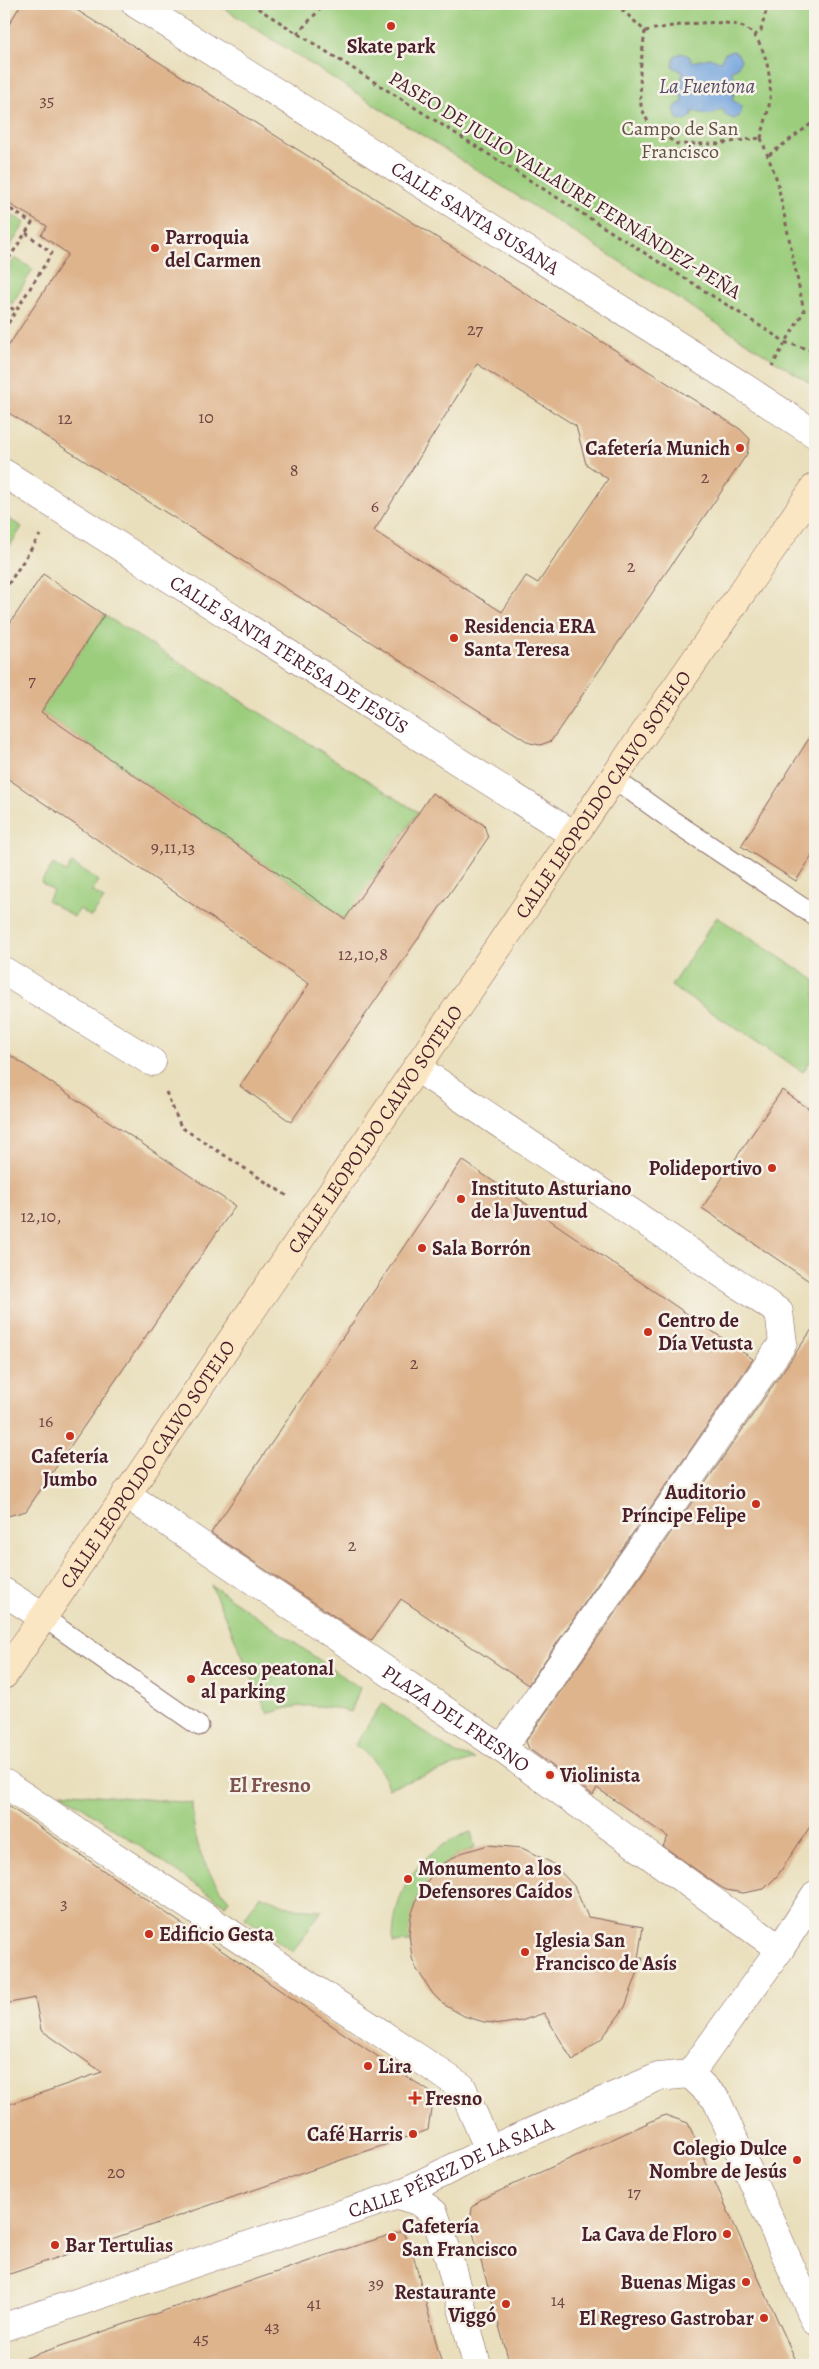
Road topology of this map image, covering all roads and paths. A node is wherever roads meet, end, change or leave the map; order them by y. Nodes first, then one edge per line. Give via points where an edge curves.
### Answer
1 (136, 4) edge
2 (251, 4) edge
3 (388, 4) edge
4 (396, 4) edge
5 (616, 4) edge
6 (768, 4) edge
7 (391, 7) junction
8 (645, 31) junction
9 (297, 34) junction
10 (754, 36) junction
11 (815, 121) edge
12 (761, 138) junction
13 (769, 154) junction
14 (4, 206) edge
15 (26, 233) junction
16 (4, 266) edge
17 (4, 303) edge
18 (16, 311) junction
19 (4, 330) edge
20 (787, 343) junction
21 (815, 351) edge
22 (771, 368) dead end
23 (815, 434) edge
24 (4, 473) edge
25 (815, 487) edge
26 (36, 541) dead end
27 (4, 592) edge
28 (614, 778) junction
29 (574, 835) junction
30 (815, 916) edge
31 (4, 971) edge
32 (152, 1062) joint
33 (418, 1068) junction
34 (317, 1215) junction
35 (126, 1494) junction
36 (4, 1592) edge
37 (43, 1618) junction
38 (4, 1675) edge
39 (199, 1726) dead end
40 (502, 1748) junction
41 (4, 1783) edge
42 (815, 1895) edge
43 (780, 1949) junction
44 (690, 2074) junction
45 (488, 2150) junction
46 (398, 2195) junction
47 (815, 2321) edge
48 (4, 2327) edge
49 (477, 2365) edge

1 - 23 street, CALLE SANTA SUSANA
2 - 9 path, PASEO DE JULIO VALLAURE FERNÁNDEZ-PEÑA
3 - 7 path
4 - 7 path
5 - 8 path
6 - 10 path via 761,30
7 - 9 path via 322,7
8 - 10 path via 676,24 726,23 746,28
8 - 12 path via 640,71 641,107 650,126 678,144 716,144
9 - 20 path, PASEO DE JULIO VALLAURE FERNÁNDEZ-PEÑA
10 - 12 path via 762,49 770,100
11 - 13 path
12 - 13 path
13 - 20 path via 804,311
14 - 15 path via 32,223
15 - 16 path
15 - 18 path via 52,253
17 - 18 path
18 - 19 path
20 - 21 path, PASEO DE JULIO VALLAURE FERNÁNDEZ-PEÑA
20 - 22 path
24 - 29 street, CALLE SANTA TERESA DE JESÚS
25 - 28 street, CALLE LEOPOLDO CALVO SOTELO
26 - 27 path
28 - 29 street, CALLE LEOPOLDO CALVO SOTELO
28 - 30 lane via 678,825
29 - 33 street, CALLE LEOPOLDO CALVO SOTELO
31 - 32 street
32 - 34 path via 181,1127
33 - 34 street, CALLE LEOPOLDO CALVO SOTELO
33 - 40 street via 779,1312 783,1343
34 - 35 street, CALLE LEOPOLDO CALVO SOTELO
35 - 37 street, CALLE LEOPOLDO CALVO SOTELO
35 - 40 street, PLAZA DEL FRESNO
36 - 37 street
37 - 38 street, CALLE LEOPOLDO CALVO SOTELO
37 - 39 lane
40 - 43 street, PLAZA DEL FRESNO
41 - 45 street via 462,2087
42 - 43 street
43 - 44 street
44 - 45 street, CALLE PÉREZ DE LA SALA via 658,2077
44 - 47 street via 716,2099
45 - 46 street, CALLE PÉREZ DE LA SALA
46 - 48 street, CALLE PÉREZ DE LA SALA
46 - 49 street via 420,2202 434,2213

